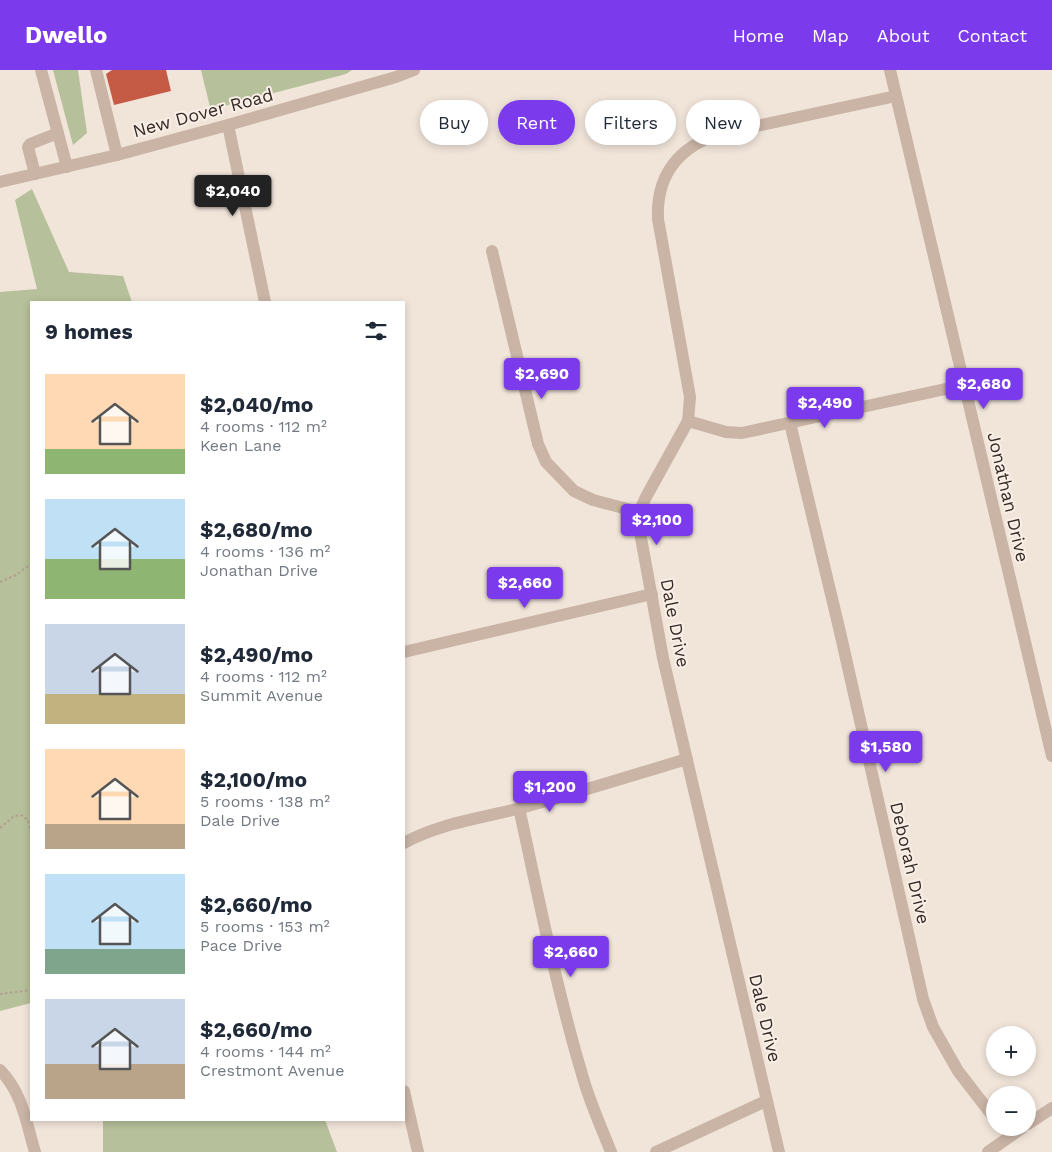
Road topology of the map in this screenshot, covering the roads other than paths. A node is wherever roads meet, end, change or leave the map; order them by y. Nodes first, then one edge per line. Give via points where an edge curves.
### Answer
1 (41, 70) edge
2 (96, 70) edge
3 (414, 70) edge
4 (890, 70) edge
5 (896, 96) junction
6 (228, 125) junction
7 (58, 133) junction
8 (117, 155) junction
9 (67, 167) junction
10 (35, 174) junction
11 (0, 182) edge
12 (492, 251) dead end
13 (265, 301) edge
14 (964, 385) junction
15 (688, 421) junction
16 (790, 423) junction
17 (639, 512) junction
18 (652, 594) junction
19 (405, 652) edge
20 (1052, 756) edge
21 (687, 759) junction
22 (520, 808) junction
23 (405, 842) edge
24 (0, 1070) edge
25 (405, 1095) edge
26 (766, 1101) junction
27 (986, 1107) edge
28 (1052, 1108) edge
29 (1036, 1119) edge
30 (1002, 1136) edge
31 (35, 1152) edge
32 (418, 1152) edge
33 (611, 1152) edge
34 (656, 1152) edge
35 (779, 1152) edge
36 (988, 1152) edge

1 - 7 street
2 - 8 street
3 - 6 street, New Dover Road
4 - 5 street, Jonathan Drive
5 - 14 street, Jonathan Drive
5 - 15 street via 704,139 684,152 668,172 660,194 658,218 690,397
6 - 8 street, New Dover Road
6 - 13 street
7 - 9 street
7 - 10 street via 28,147
8 - 9 street, New Dover Road
9 - 10 street, New Dover Road
10 - 11 street, New Dover Road
12 - 17 street via 538,444 546,462 574,490 593,500
14 - 16 street
14 - 20 street, Jonathan Drive
15 - 16 street via 734,433
15 - 17 street
16 - 27 street, Deborah Drive via 923,999 933,1027 958,1071
17 - 18 street, Dale Drive
18 - 19 street
18 - 21 street, Dale Drive via 663,658
21 - 22 street
21 - 26 street, Dale Drive
22 - 23 street via 441,828
22 - 33 street via 548,942 577,1057
24 - 31 street via 19,1096
25 - 32 street
26 - 34 street
26 - 35 street, Dale Drive
28 - 29 street
30 - 36 street

